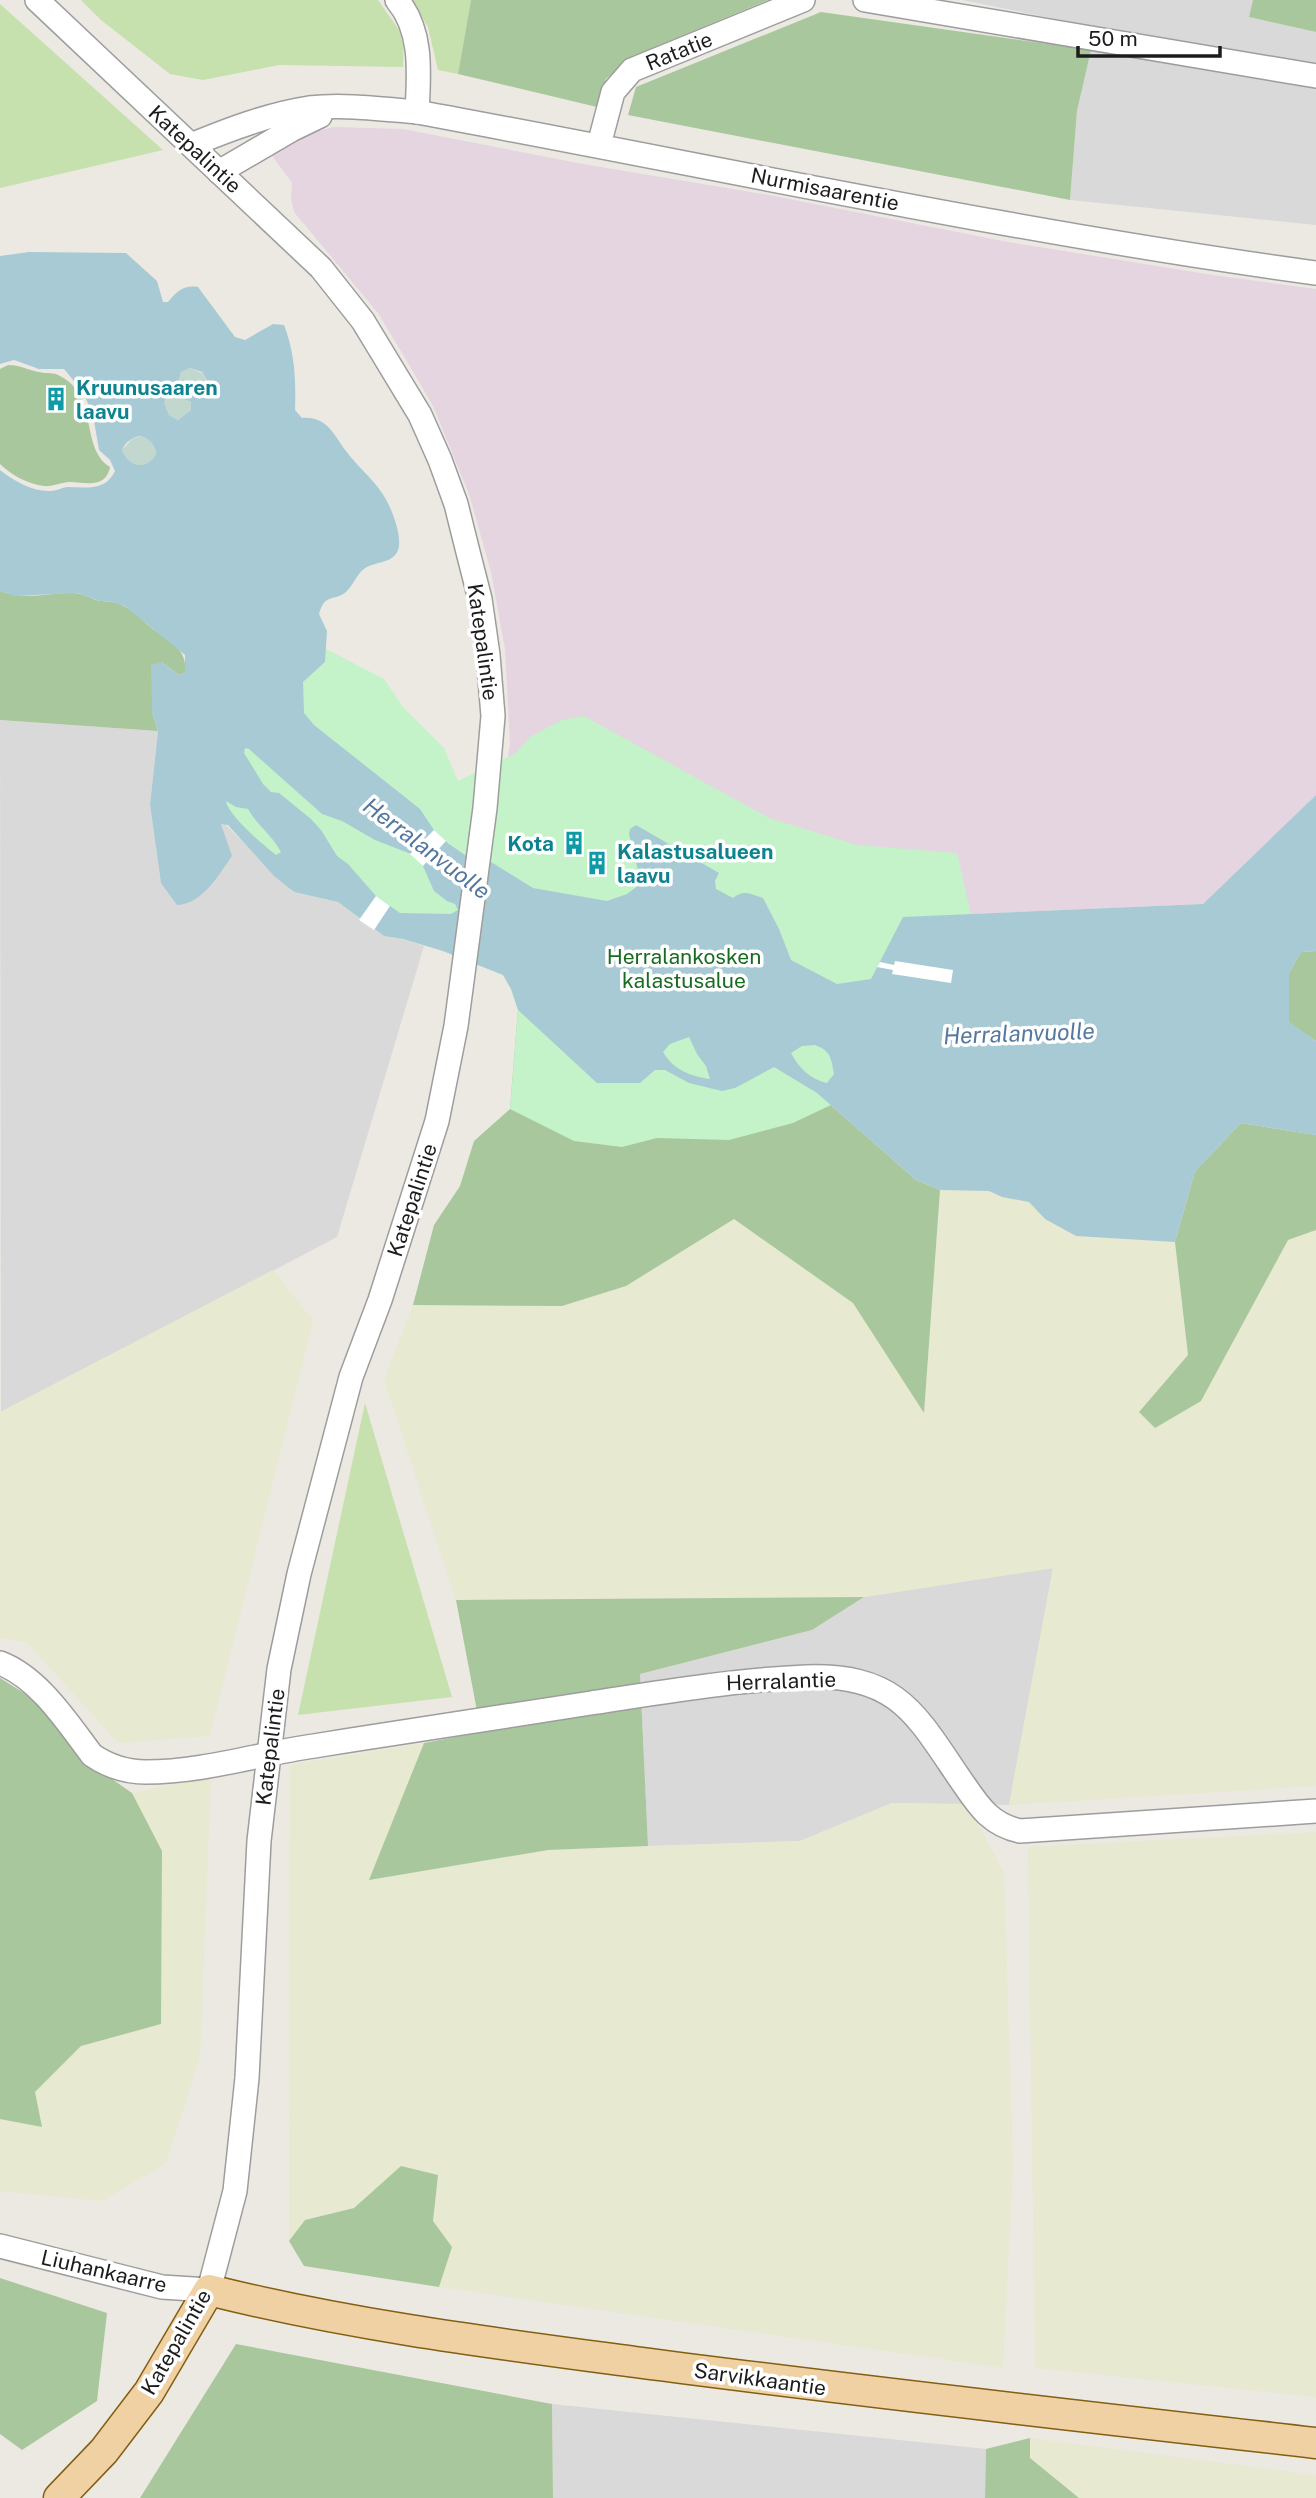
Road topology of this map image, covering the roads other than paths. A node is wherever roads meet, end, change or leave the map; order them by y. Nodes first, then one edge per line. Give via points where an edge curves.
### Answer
1 (397, 0) edge
2 (803, 0) edge
3 (865, 0) edge
4 (38, 1) edge
5 (1316, 76) edge
6 (334, 107) junction
7 (417, 111) junction
8 (191, 145) junction
9 (599, 145) junction
10 (219, 172) junction
11 (1316, 273) edge
12 (0, 1663) edge
13 (268, 1753) junction
14 (1316, 1811) edge
15 (0, 2246) edge
16 (209, 2290) junction
17 (1316, 2443) edge
18 (59, 2498) edge

1 - 7 street via 413,25 418,53
2 - 9 street, Ratatie via 632,70 613,92
3 - 5 street
4 - 8 street, Katepalintie
6 - 7 street, Nurmisaarentie
6 - 8 street, Nurmisaarentie via 307,108 232,128
6 - 10 street
7 - 9 street, Nurmisaarentie
8 - 10 street, Katepalintie
9 - 11 street, Nurmisaarentie via 1023,227
10 - 13 street, Katepalintie via 321,268 363,321 420,415 456,504 480,599 493,716 456,1026 437,1121 351,1377 299,1574
12 - 13 street via 33,1685 92,1755 113,1766 146,1772 186,1769
13 - 14 street, Herralantie via 718,1683 855,1679 887,1692 914,1713 984,1814 1005,1828 1020,1831
13 - 16 street, Katepalintie via 235,2191
15 - 16 street, Liuhankaarre via 162,2287
16 - 17 main road, Sarvikkaantie via 279,2308 465,2339 828,2388
16 - 18 main road, Katepalintie via 149,2392 104,2451

